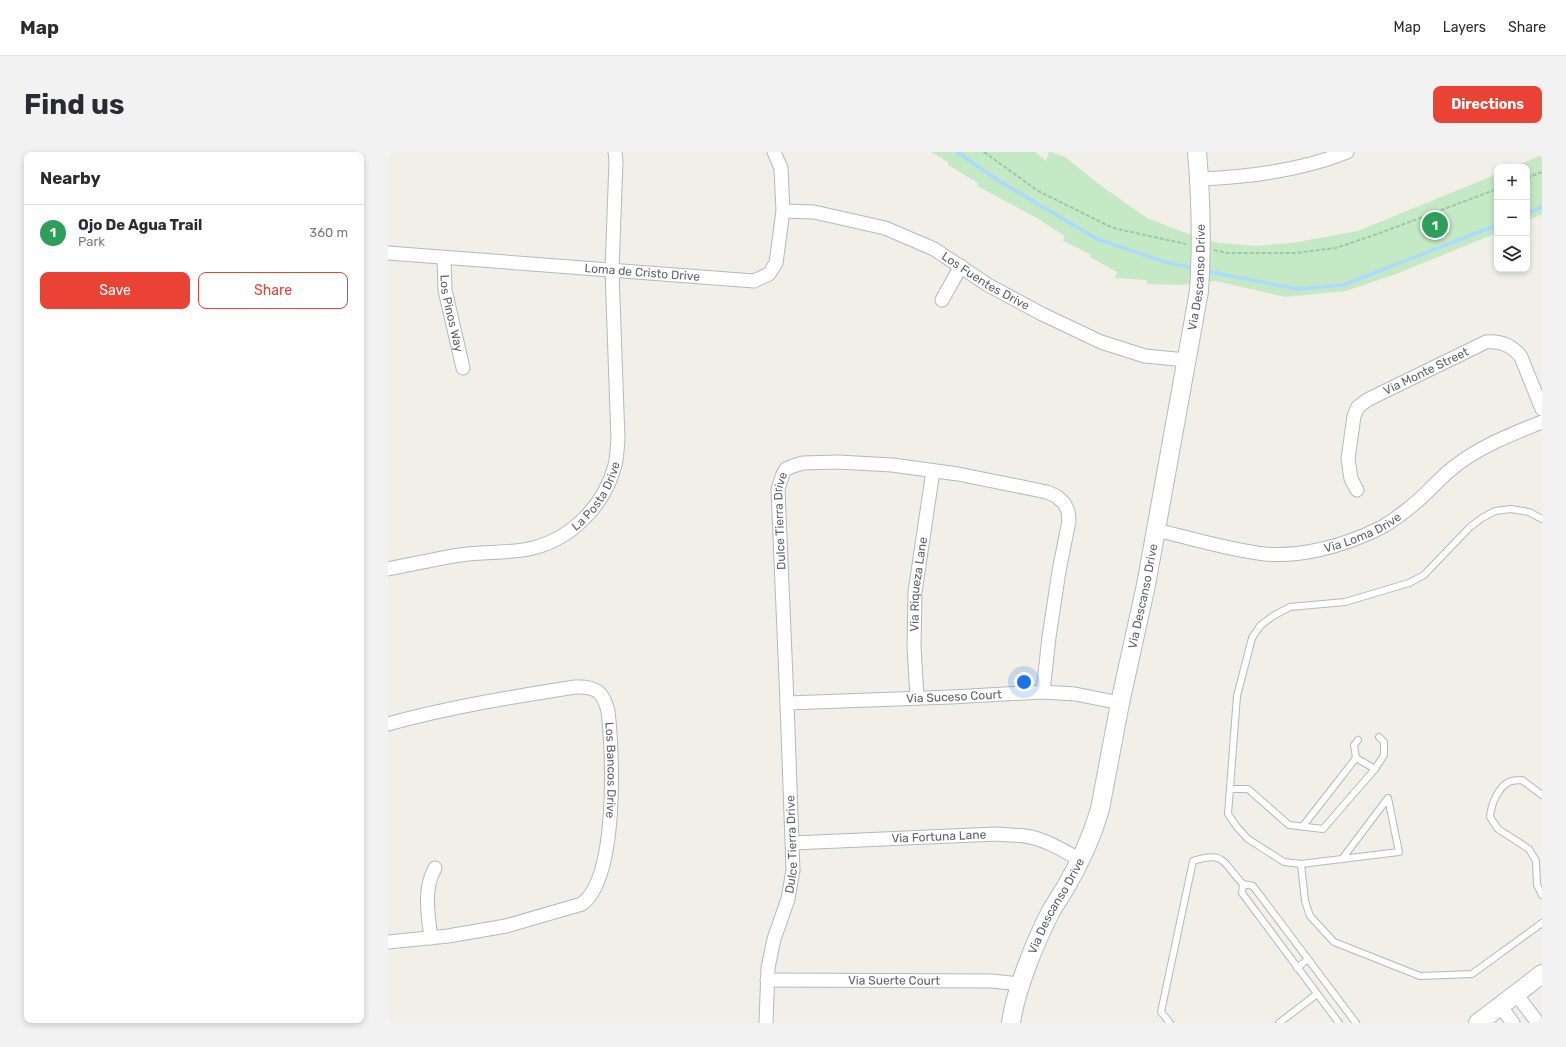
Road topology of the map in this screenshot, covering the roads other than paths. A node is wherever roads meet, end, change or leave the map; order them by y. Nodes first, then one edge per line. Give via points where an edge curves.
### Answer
1 (615, 152) edge
2 (774, 152) edge
3 (1197, 152) edge
4 (1347, 152) edge
5 (1200, 180) junction
6 (783, 211) junction
7 (388, 253) edge
8 (444, 258) junction
9 (961, 266) junction
10 (612, 270) junction
11 (942, 300) dead end
12 (1186, 360) junction
13 (463, 368) dead end
14 (1542, 409) edge
15 (1542, 422) edge
16 (933, 471) junction
17 (1357, 490) dead end
18 (1542, 519) edge
19 (1156, 530) junction
20 (388, 569) edge
21 (1043, 692) junction
22 (917, 698) junction
23 (1120, 703) junction
24 (787, 704) junction
25 (388, 724) edge
26 (1379, 737) dead end
27 (1358, 740) dead end
28 (1356, 758) junction
29 (1375, 769) junction
30 (1230, 790) junction
31 (1542, 795) edge
32 (1303, 826) junction
33 (793, 843) junction
34 (1342, 859) junction
35 (1080, 860) junction
36 (1301, 864) junction
37 (435, 868) dead end
38 (1243, 884) junction
39 (1542, 896) edge
40 (1278, 919) junction
41 (1542, 923) edge
42 (1268, 929) junction
43 (431, 938) junction
44 (388, 942) edge
45 (1308, 959) junction
46 (1296, 968) junction
47 (1542, 974) edge
48 (767, 980) junction
49 (1021, 984) junction
50 (1317, 994) junction
51 (1516, 994) junction
52 (1500, 1006) junction
53 (766, 1023) edge
54 (1011, 1023) edge
55 (1170, 1023) edge
56 (1279, 1023) edge
57 (1339, 1023) edge
58 (1356, 1023) edge
59 (1478, 1023) edge
60 (1513, 1023) edge
61 (1538, 1023) edge

1 - 10 street, La Posta Drive
2 - 6 street, Loma de Cristo Drive via 781,168
3 - 5 street, Via Descanso Drive
4 - 5 street via 1280,171
5 - 12 street, Via Descanso Drive via 1199,291
6 - 9 street, Los Fuentes Drive via 814,212 885,228 934,249
6 - 10 street, Loma de Cristo Drive via 776,263 769,274 754,281
7 - 8 street, Loma de Cristo Drive
8 - 10 street, Loma de Cristo Drive
8 - 13 street, Los Pinos Way via 445,290
9 - 11 street
9 - 12 street, Los Fuentes Drive via 988,285 1035,311 1101,342 1145,356
10 - 20 street, La Posta Drive via 618,440 615,464 603,495 578,524 562,535 533,548 460,555
12 - 19 street, Via Descanso Drive
14 - 17 street, Via Monte Street via 1516,350 1504,343 1486,342 1367,400 1358,407 1352,421 1348,459 1351,479
15 - 19 street, Via Loma Drive via 1479,450 1448,472 1422,498 1388,523 1377,530 1335,546 1302,552 1265,554
16 - 21 street, Dulce Tierra Drive via 1047,492 1064,502 1069,521 1049,636
16 - 22 street, Via Riqueza Lane via 915,592 914,646
16 - 24 street, Dulce Tierra Drive via 892,465 838,462 804,463 786,469 778,489
18 - 30 lane via 1529,512 1511,509 1495,511 1470,527 1424,575 1345,602 1290,607 1260,626 1252,638 1237,696
19 - 23 street, Via Descanso Drive
21 - 22 street, Via Suceso Court
21 - 23 street, Via Suceso Court via 1075,694
22 - 24 street, Via Suceso Court
23 - 35 street, Via Descanso Drive via 1100,809
24 - 33 street, Dulce Tierra Drive
25 - 43 street, Los Bancos Drive via 501,698 575,687 597,690 608,711 611,818 608,841 595,890 582,904 506,926
26 - 29 lane via 1384,742 1384,755
27 - 28 lane via 1354,745
28 - 29 lane
28 - 32 lane
29 - 32 lane via 1324,829
30 - 32 lane via 1248,789 1289,825
30 - 36 lane via 1228,814 1237,828 1248,839 1284,862
31 - 39 lane via 1522,780 1510,781 1502,786 1491,808 1490,817 1498,829 1529,849 1536,861 1537,884
33 - 35 street, Via Fortuna Lane via 996,834 1041,840
33 - 48 street, Dulce Tierra Drive via 793,870 788,899 774,939
34 - 34 lane via 1399,852 1388,798 1365,828
34 - 36 lane
35 - 49 street, Via Descanso Drive via 1048,918
36 - 41 lane via 1305,901 1310,916 1334,942 1420,976 1472,974
37 - 43 street via 426,899
38 - 40 lane via 1253,886
38 - 42 lane via 1242,893
38 - 55 lane via 1226,862 1216,857 1193,861 1161,1012
40 - 42 lane
40 - 45 lane
42 - 46 lane
43 - 44 street, Los Bancos Drive
45 - 46 lane
45 - 58 lane
46 - 50 lane
47 - 51 street
48 - 49 street, Via Suerte Court via 991,981
48 - 53 street, Dulce Tierra Drive
49 - 54 street, Via Descanso Drive
50 - 56 lane
50 - 57 lane
51 - 52 street
51 - 61 street
52 - 59 street
52 - 60 street

